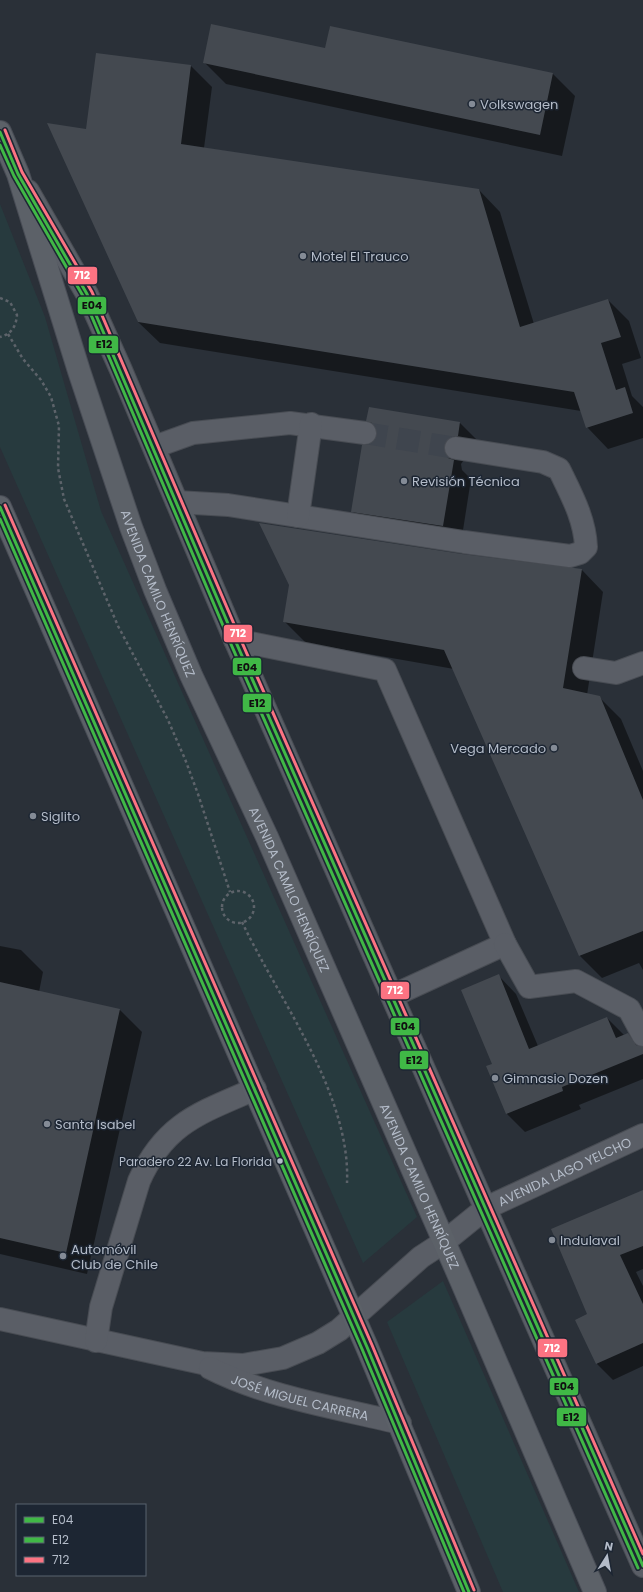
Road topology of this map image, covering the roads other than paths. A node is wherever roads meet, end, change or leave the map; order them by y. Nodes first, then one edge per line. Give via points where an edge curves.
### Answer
1 (0, 132) edge
2 (18, 174) junction
3 (311, 424) junction
4 (364, 433) tunnel mouth
5 (154, 447) junction
6 (456, 448) tunnel mouth
7 (177, 502) junction
8 (0, 507) edge
9 (298, 516) junction
10 (235, 640) junction
11 (643, 663) edge
12 (584, 668) dead end
13 (505, 944) junction
14 (392, 996) junction
15 (643, 1035) edge
16 (254, 1090) junction
17 (643, 1135) edge
18 (486, 1208) junction
19 (444, 1242) junction
20 (354, 1317) junction
21 (0, 1318) edge
22 (96, 1341) junction
23 (202, 1363) junction
24 (400, 1423) junction
25 (643, 1566) edge
26 (469, 1592) edge
27 (595, 1592) edge

1 - 2 main road, AVENIDA CAMILO HENRÍQUEZ
2 - 5 street, AVENIDA CAMILO HENRÍQUEZ via 87,294
2 - 19 main road, AVENIDA CAMILO HENRÍQUEZ via 79,371 131,527 155,590 191,675 267,837
3 - 4 street
3 - 5 street via 290,423 193,433
3 - 9 street
5 - 7 street, AVENIDA CAMILO HENRÍQUEZ
6 - 9 street via 543,462 559,469 578,509 586,535 586,547 580,553 570,556
7 - 9 street via 228,505
7 - 10 street, AVENIDA CAMILO HENRÍQUEZ
8 - 16 main road
10 - 13 street via 384,670
10 - 14 street, AVENIDA CAMILO HENRÍQUEZ
11 - 12 street via 616,673
13 - 14 street
13 - 15 street via 529,987 576,980 629,1009
14 - 18 street, AVENIDA CAMILO HENRÍQUEZ
16 - 20 main road
16 - 22 street via 193,1116 158,1146 139,1181 101,1307
17 - 18 street, AVENIDA LAGO YELCHO
18 - 19 street, JOSÉ MIGUEL CARRERA
18 - 25 street, AVENIDA CAMILO HENRÍQUEZ
19 - 20 street, JOSÉ MIGUEL CARRERA via 421,1257
19 - 27 main road, AVENIDA CAMILO HENRÍQUEZ
20 - 23 street, JOSÉ MIGUEL CARRERA via 318,1343 283,1358 243,1365
20 - 24 main road
21 - 22 street, JOSÉ MIGUEL CARRERA
22 - 23 street, JOSÉ MIGUEL CARRERA
23 - 24 street, JOSÉ MIGUEL CARRERA via 226,1376 251,1385
24 - 26 main road

